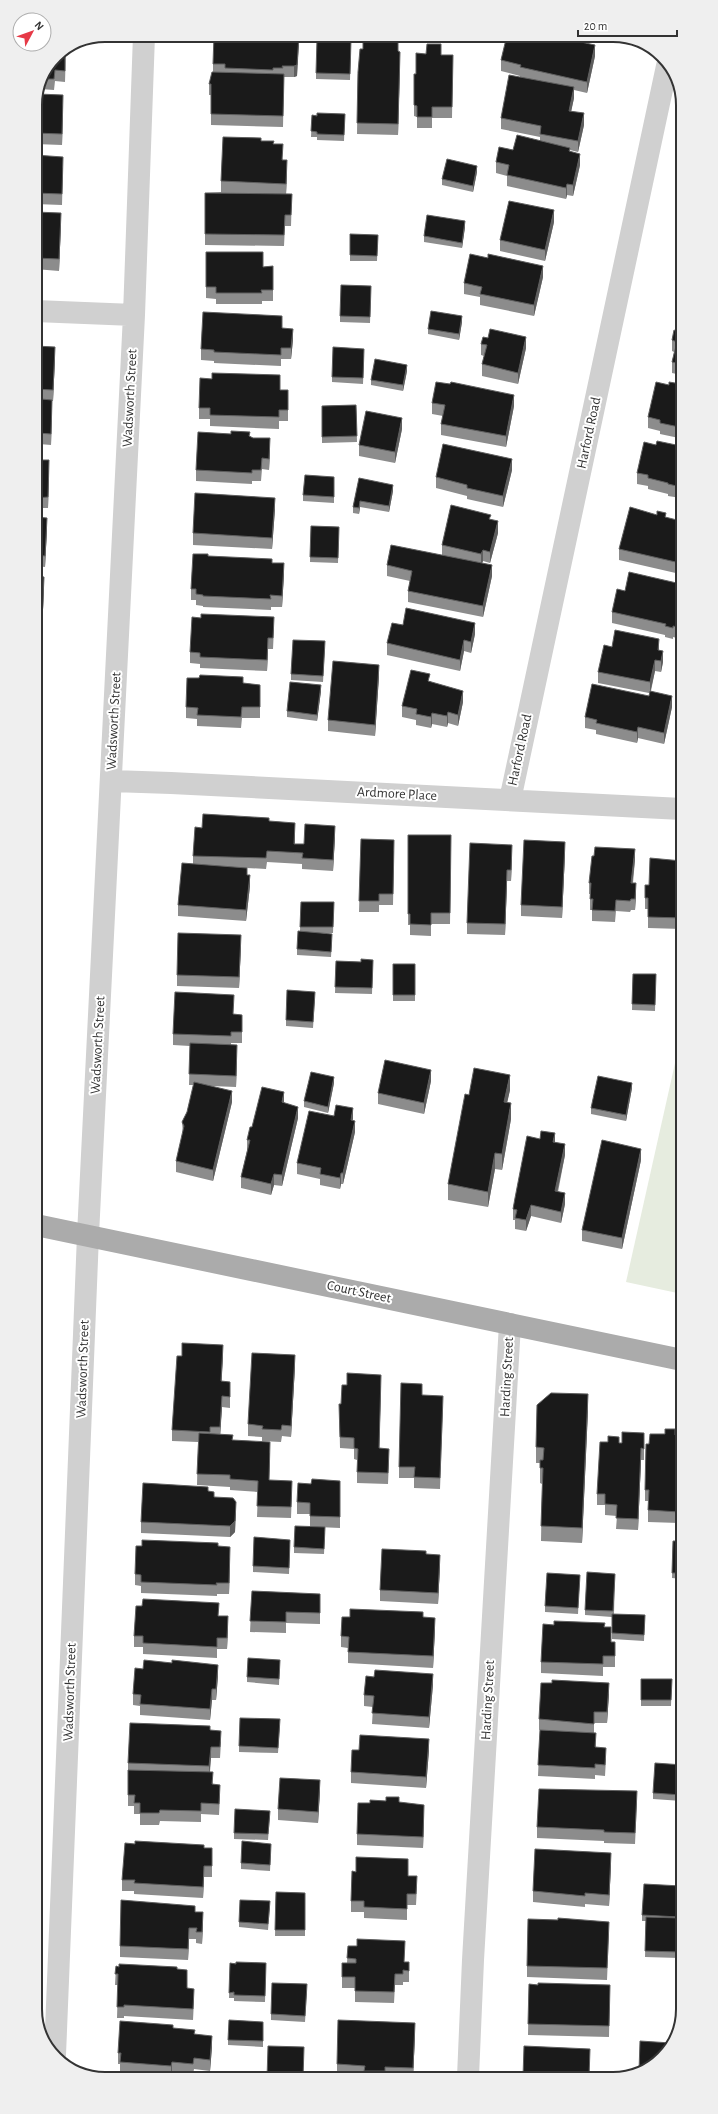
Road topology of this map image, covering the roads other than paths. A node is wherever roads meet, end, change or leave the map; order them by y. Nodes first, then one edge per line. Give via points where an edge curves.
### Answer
1 (144, 42) edge
2 (666, 71) edge
3 (42, 311) edge
4 (134, 315) junction
5 (112, 781) junction
6 (510, 800) junction
7 (676, 809) edge
8 (42, 1226) edge
9 (88, 1235) junction
10 (510, 1324) junction
11 (676, 1359) edge
12 (55, 2047) edge
13 (468, 2072) edge

1 - 4 street, Wadsworth Street
2 - 6 street, Harford Road
3 - 4 street
4 - 5 street, Wadsworth Street
5 - 6 street, Ardmore Place
5 - 9 street, Wadsworth Street
6 - 7 street, Ardmore Place
8 - 9 main road, Court Street
9 - 10 main road, Court Street
9 - 12 street, Wadsworth Street
10 - 11 main road, Court Street
10 - 13 street, Harding Street

